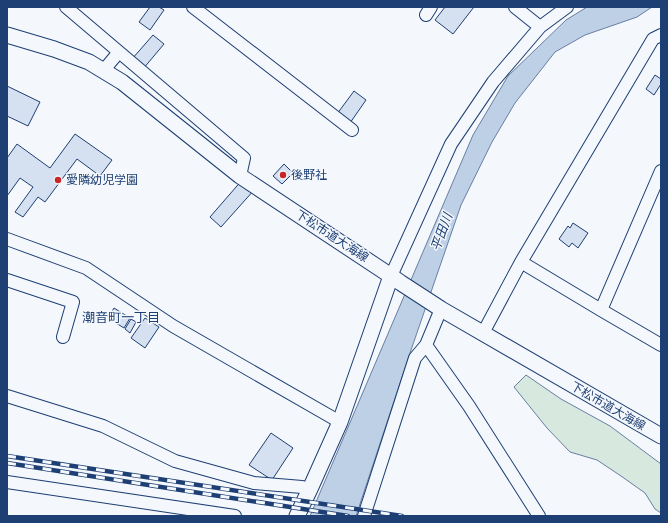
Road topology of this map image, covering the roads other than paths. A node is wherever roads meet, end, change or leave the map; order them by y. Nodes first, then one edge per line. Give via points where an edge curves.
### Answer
1 (66, 7) edge
2 (193, 7) edge
3 (515, 7) edge
4 (567, 7) edge
5 (540, 27) junction
6 (7, 35) edge
7 (661, 35) edge
8 (118, 52) junction
9 (104, 71) junction
10 (352, 130) dead end
11 (661, 170) edge
12 (240, 176) junction
13 (7, 238) edge
14 (521, 262) junction
15 (396, 279) junction
16 (7, 280) edge
17 (441, 309) junction
18 (601, 310) junction
19 (483, 333) junction
20 (63, 337) dead end
21 (661, 344) edge
22 (426, 345) junction
23 (7, 396) edge
24 (340, 422) junction
25 (661, 436) edge
26 (7, 482) edge
27 (310, 489) junction
28 (235, 516) edge
29 (297, 516) edge
30 (364, 516) edge
31 (539, 516) edge

1 - 8 street
2 - 10 street
3 - 5 street
4 - 5 street
5 - 15 street via 494,82 451,144
6 - 9 street, 下松市道大海線 via 54,49 89,62
7 - 14 street via 653,39
8 - 9 street
8 - 12 street via 244,158
9 - 12 street, 下松市道大海線 via 122,82
11 - 18 street
12 - 15 street, 下松市道大海線
13 - 24 street via 86,268 173,326
14 - 18 street
14 - 19 street
15 - 17 street, 下松市道大海線
15 - 24 street
16 - 20 street via 72,302
17 - 19 street, 下松市道大海線
17 - 22 street
18 - 21 street
19 - 25 street, 下松市道大海線
22 - 30 street via 415,358
22 - 31 street via 469,406
23 - 27 street via 103,426 175,461 254,483
24 - 27 street
26 - 28 street
27 - 29 street

